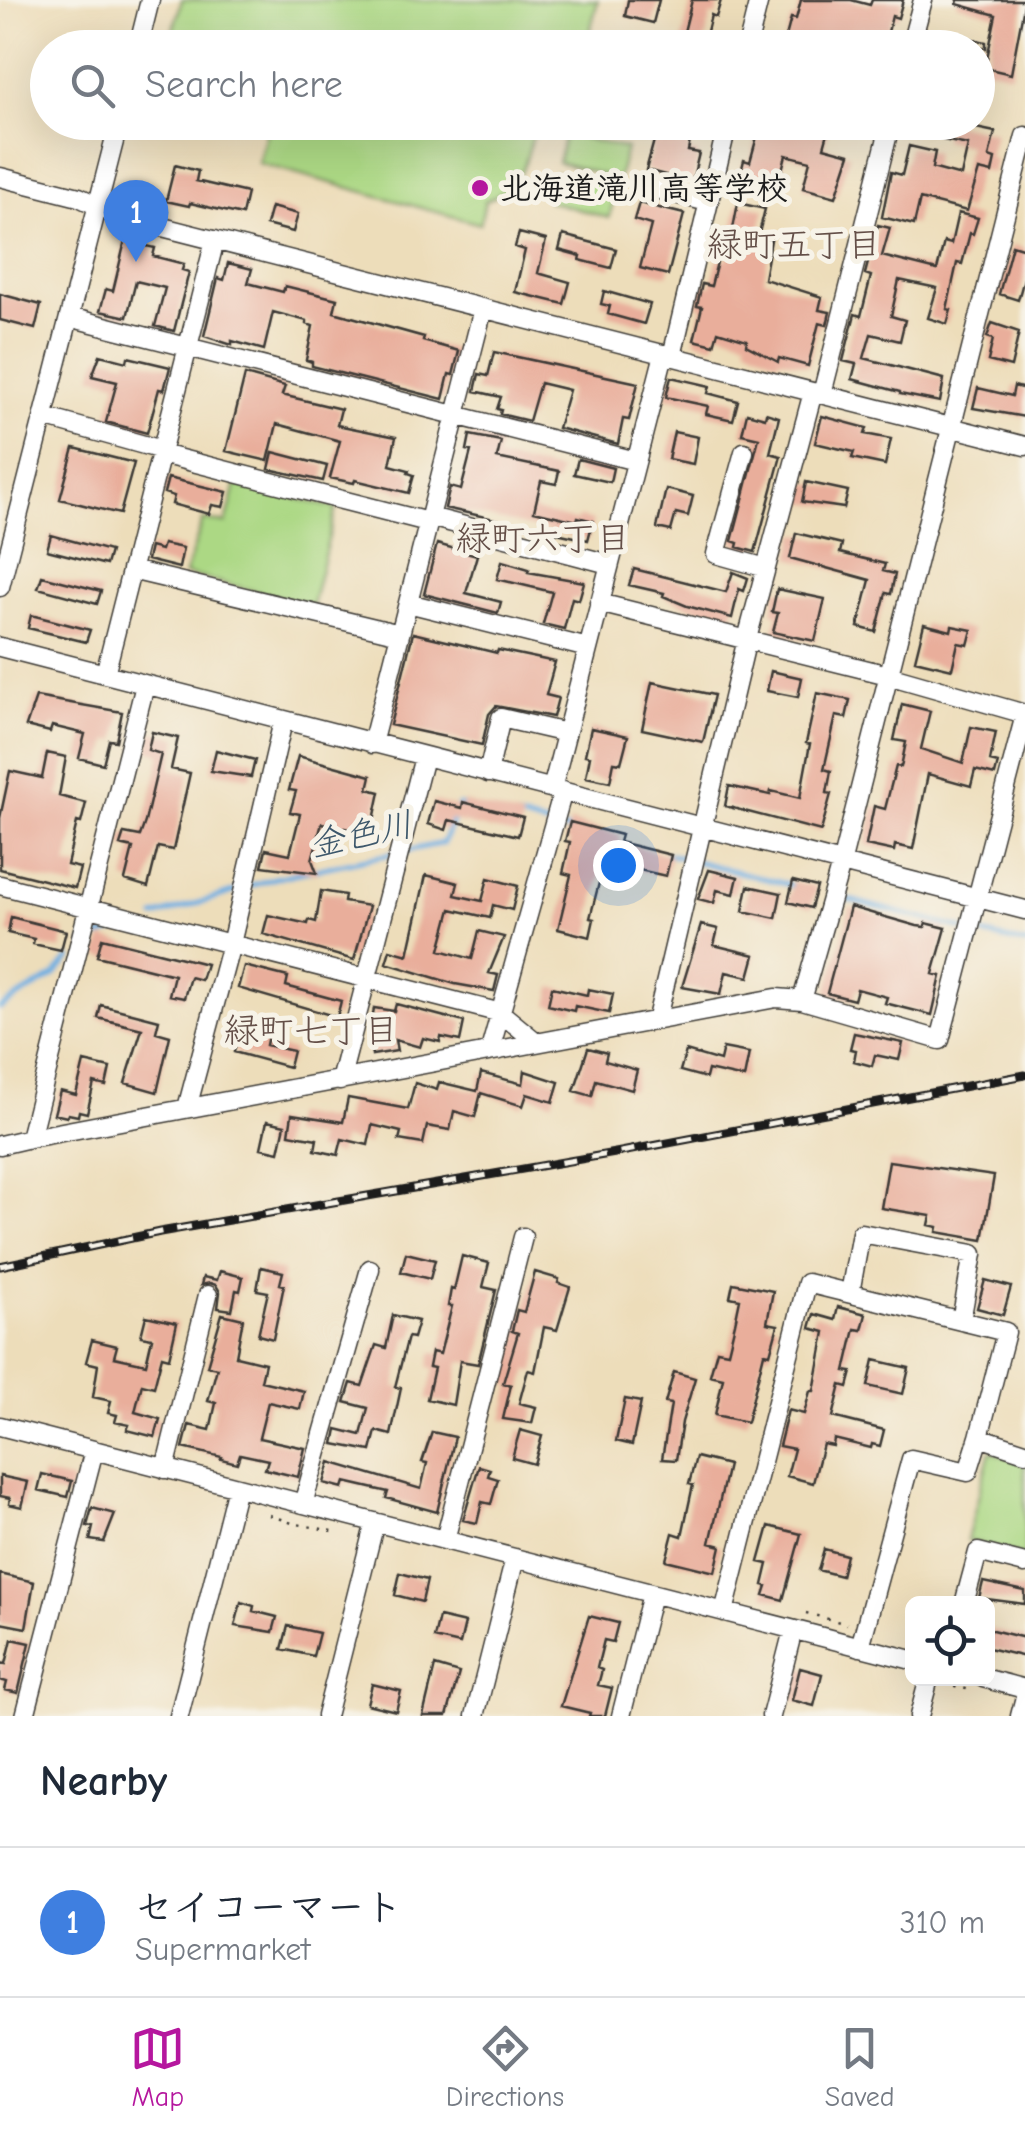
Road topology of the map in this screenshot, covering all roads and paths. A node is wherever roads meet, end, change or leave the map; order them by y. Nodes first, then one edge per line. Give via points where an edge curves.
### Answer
1 (150, 0) edge
2 (760, 0) edge
3 (922, 0) edge
4 (142, 30) edge
5 (752, 30) edge
6 (914, 30) edge
7 (1025, 136) edge
8 (114, 140) edge
9 (724, 140) edge
10 (886, 140) edge
11 (0, 177) edge
12 (648, 187) dead end
13 (708, 202) junction
14 (97, 207) junction
15 (215, 240) junction
16 (484, 309) junction
17 (69, 317) junction
18 (188, 348) junction
19 (668, 355) junction
20 (818, 393) junction
21 (456, 416) junction
22 (44, 417) junction
23 (950, 427) junction
24 (1025, 446) edge
25 (162, 452) junction
26 (744, 452) dead end
27 (636, 461) junction
28 (429, 520) junction
29 (609, 564) junction
30 (766, 568) junction
31 (131, 570) junction
32 (0, 586) edge
33 (599, 602) junction
34 (408, 603) junction
35 (400, 634) junction
36 (747, 639) junction
37 (0, 648) edge
38 (588, 648) junction
39 (105, 674) junction
40 (888, 675) junction
41 (144, 686) junction
42 (1025, 715) edge
43 (282, 720) junction
44 (566, 734) junction
45 (372, 744) junction
46 (424, 757) junction
47 (488, 773) junction
48 (558, 790) junction
49 (701, 827) junction
50 (840, 864) junction
51 (0, 885) edge
52 (979, 899) junction
53 (90, 910) junction
54 (1025, 910) edge
55 (230, 944) junction
56 (368, 978) junction
57 (802, 1000) junction
58 (501, 1013) junction
59 (657, 1018) junction
60 (535, 1041) junction
61 (490, 1050) junction
62 (340, 1082) junction
63 (187, 1108) junction
64 (30, 1138) junction
65 (0, 1145) edge
66 (523, 1237) dead end
67 (370, 1268) dead end
68 (850, 1293) junction
69 (208, 1294) dead end
70 (961, 1320) junction
71 (0, 1426) edge
72 (979, 1437) junction
73 (94, 1450) junction
74 (1025, 1452) edge
75 (165, 1469) junction
76 (237, 1487) junction
77 (303, 1504) junction
78 (375, 1522) junction
79 (445, 1540) junction
80 (515, 1558) junction
81 (1025, 1564) edge
82 (652, 1594) junction
83 (966, 1596) edge
84 (724, 1612) junction
85 (793, 1630) junction
86 (860, 1647) junction
87 (905, 1658) edge
88 (995, 1681) edge
89 (927, 1686) edge
90 (1025, 1689) edge
91 (1025, 1697) edge
92 (25, 1716) edge
93 (179, 1716) edge
94 (326, 1716) edge
95 (474, 1716) edge
96 (621, 1716) edge
97 (770, 1716) edge
98 (919, 1716) edge
99 (1020, 1716) edge

1 - 4 street
2 - 5 street
3 - 6 street
7 - 23 street
8 - 14 street
9 - 13 street
10 - 20 street
11 - 14 street
12 - 13 street
13 - 19 street
14 - 15 street
14 - 17 street
15 - 16 street
15 - 18 street
16 - 19 street
16 - 21 street
17 - 18 street
17 - 22 street
18 - 21 street
18 - 25 street
19 - 20 street
19 - 27 street
20 - 23 street
20 - 30 street
21 - 27 street
21 - 28 street
22 - 25 street
22 - 32 street
23 - 24 street
23 - 40 street
25 - 28 street
25 - 31 street
26 - 30 street via 716,554
27 - 29 street
28 - 29 street
28 - 34 street
29 - 33 street
30 - 36 street
31 - 35 street
31 - 39 street
33 - 36 street
33 - 38 street
34 - 35 street
34 - 38 street
35 - 45 street
36 - 40 street
36 - 49 street
37 - 39 street
38 - 44 street
39 - 41 street
40 - 42 street
40 - 50 street
41 - 43 street
41 - 53 street
42 - 52 street
43 - 45 street
43 - 55 street
44 - 47 street via 501,718
44 - 48 street
45 - 46 street
46 - 47 street
46 - 56 street
47 - 48 street
48 - 49 street
48 - 58 street
49 - 50 street
49 - 59 street
50 - 52 street
50 - 57 street
51 - 53 street
52 - 54 street
52 - 57 street via 940,1040
53 - 55 street
53 - 64 street
55 - 56 street
55 - 63 street
56 - 58 street
56 - 62 street
57 - 59 street via 776,998
58 - 60 street
58 - 61 street
59 - 60 street
60 - 61 street
61 - 62 street
62 - 63 street
63 - 64 street
64 - 65 street
66 - 79 street
67 - 77 street
68 - 70 street
68 - 70 street via 861,1233 974,1254
68 - 84 street via 807,1283
69 - 75 street
70 - 72 street via 1006,1332
71 - 73 street
72 - 74 street
72 - 86 street via 968,1472 911,1459
73 - 75 street
73 - 92 street
75 - 76 street
76 - 77 street
76 - 93 street
77 - 78 street
78 - 79 street
78 - 94 street
79 - 80 street
80 - 82 street
80 - 95 street
81 - 83 street via 978,1552
82 - 84 street
82 - 96 street
84 - 85 street
85 - 86 street
85 - 97 street
86 - 87 street
88 - 90 street
89 - 98 street
91 - 99 street

